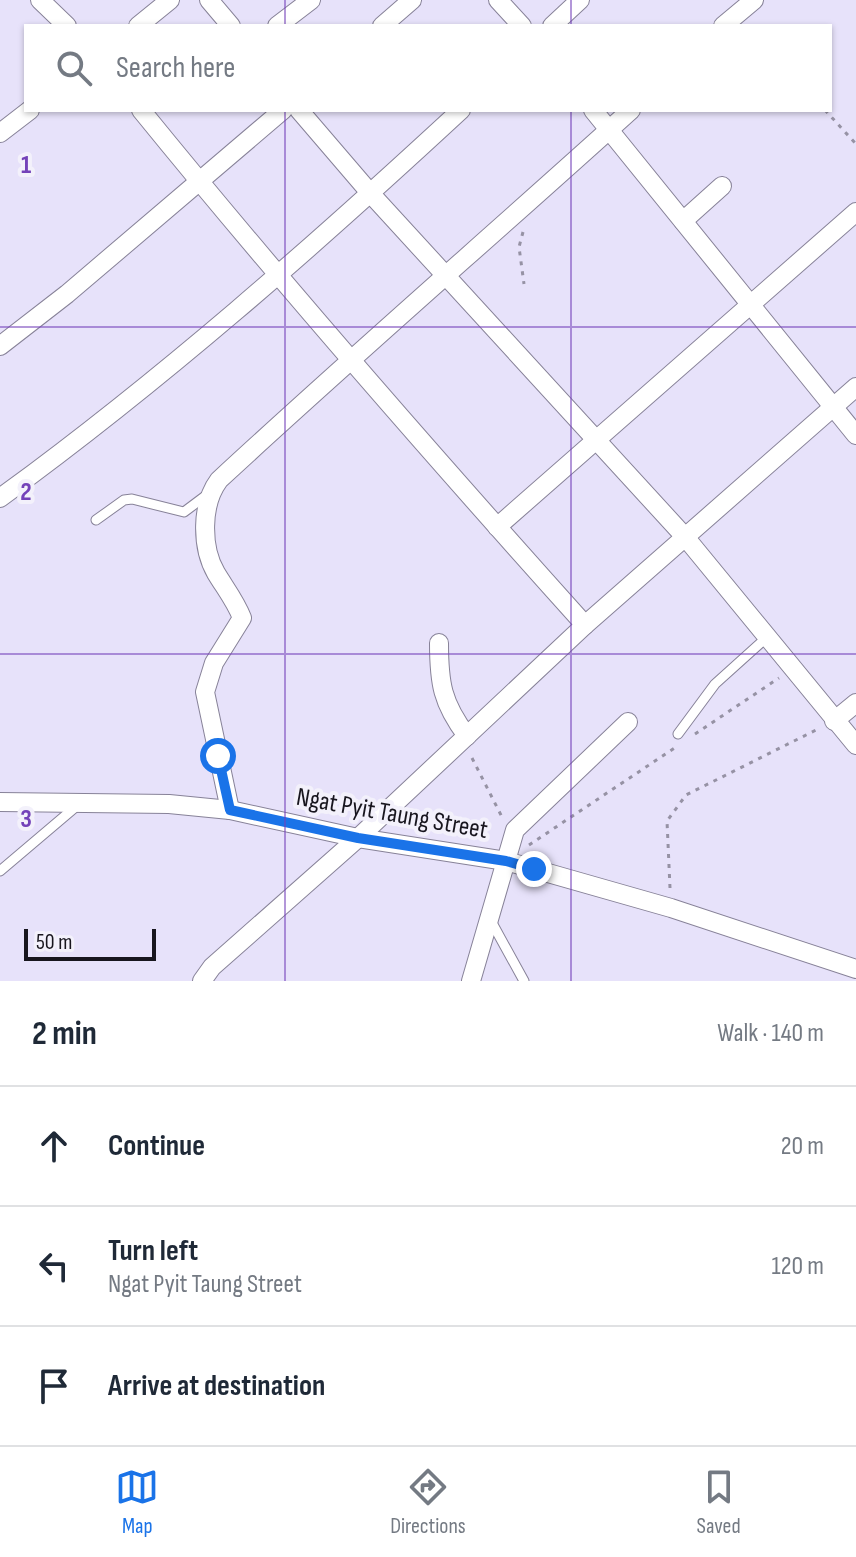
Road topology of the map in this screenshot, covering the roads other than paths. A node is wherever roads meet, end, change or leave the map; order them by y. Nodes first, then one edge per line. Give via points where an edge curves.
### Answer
1 (40, 0) edge
2 (170, 0) edge
3 (209, 0) edge
4 (311, 0) edge
5 (412, 0) edge
6 (498, 0) edge
7 (580, 0) edge
8 (754, 0) edge
9 (65, 24) edge
10 (140, 24) edge
11 (229, 24) edge
12 (280, 24) edge
13 (384, 24) edge
14 (520, 24) edge
15 (554, 24) edge
16 (725, 24) edge
17 (27, 112) edge
18 (143, 112) edge
19 (281, 112) edge
20 (301, 112) edge
21 (459, 112) edge
22 (595, 112) edge
23 (629, 112) edge
24 (609, 129) junction
25 (0, 133) edge
26 (199, 181) junction
27 (722, 186) dead end
28 (371, 194) junction
29 (856, 212) edge
30 (683, 221) junction
31 (279, 273) junction
32 (448, 276) junction
33 (750, 304) junction
34 (0, 346) edge
35 (351, 357) junction
36 (856, 387) edge
37 (833, 407) junction
38 (856, 435) edge
39 (596, 439) junction
40 (210, 492) junction
41 (0, 498) edge
42 (96, 520) dead end
43 (497, 527) junction
44 (686, 538) junction
45 (585, 625) junction
46 (766, 638) junction
47 (439, 643) dead end
48 (856, 703) edge
49 (834, 721) junction
50 (628, 722) dead end
51 (678, 734) dead end
52 (465, 738) junction
53 (856, 745) edge
54 (0, 802) edge
55 (79, 804) junction
56 (230, 810) junction
57 (358, 838) junction
58 (506, 861) junction
59 (0, 871) edge
60 (491, 919) junction
61 (856, 969) edge
62 (202, 981) edge
63 (471, 981) edge
64 (524, 981) edge

1 - 9 street
2 - 10 street
3 - 11 street
4 - 12 street
5 - 13 street
6 - 14 street
7 - 15 street
8 - 16 street
17 - 25 street
18 - 26 street
19 - 26 street
20 - 28 street
21 - 28 street
22 - 24 street
23 - 24 street
24 - 30 street
24 - 32 street
26 - 31 street
26 - 34 street
27 - 30 street
28 - 31 street
28 - 32 street
29 - 33 street
30 - 33 street
31 - 35 street
31 - 41 street via 80,440
32 - 35 street
32 - 39 street
33 - 37 street
33 - 39 street
35 - 40 street
35 - 43 street
36 - 37 street
37 - 38 street
37 - 44 street
39 - 43 street
39 - 44 street
40 - 42 lane via 184,512 132,499
40 - 56 street via 209,555 242,618 214,663 205,692
43 - 45 street
44 - 45 street
44 - 46 street
45 - 52 street
46 - 49 street
46 - 51 lane via 715,684
47 - 52 street via 441,691
48 - 49 street
49 - 53 street
50 - 58 street via 515,830
52 - 57 street
54 - 55 street, Ngat Pyit Taung Street
55 - 56 street, Ngat Pyit Taung Street
55 - 59 lane
56 - 57 street, Ngat Pyit Taung Street
57 - 58 street, Ngat Pyit Taung Street
57 - 62 street
58 - 60 street
58 - 61 street, Ngat Pyit Taung Street
60 - 63 street
60 - 64 lane

